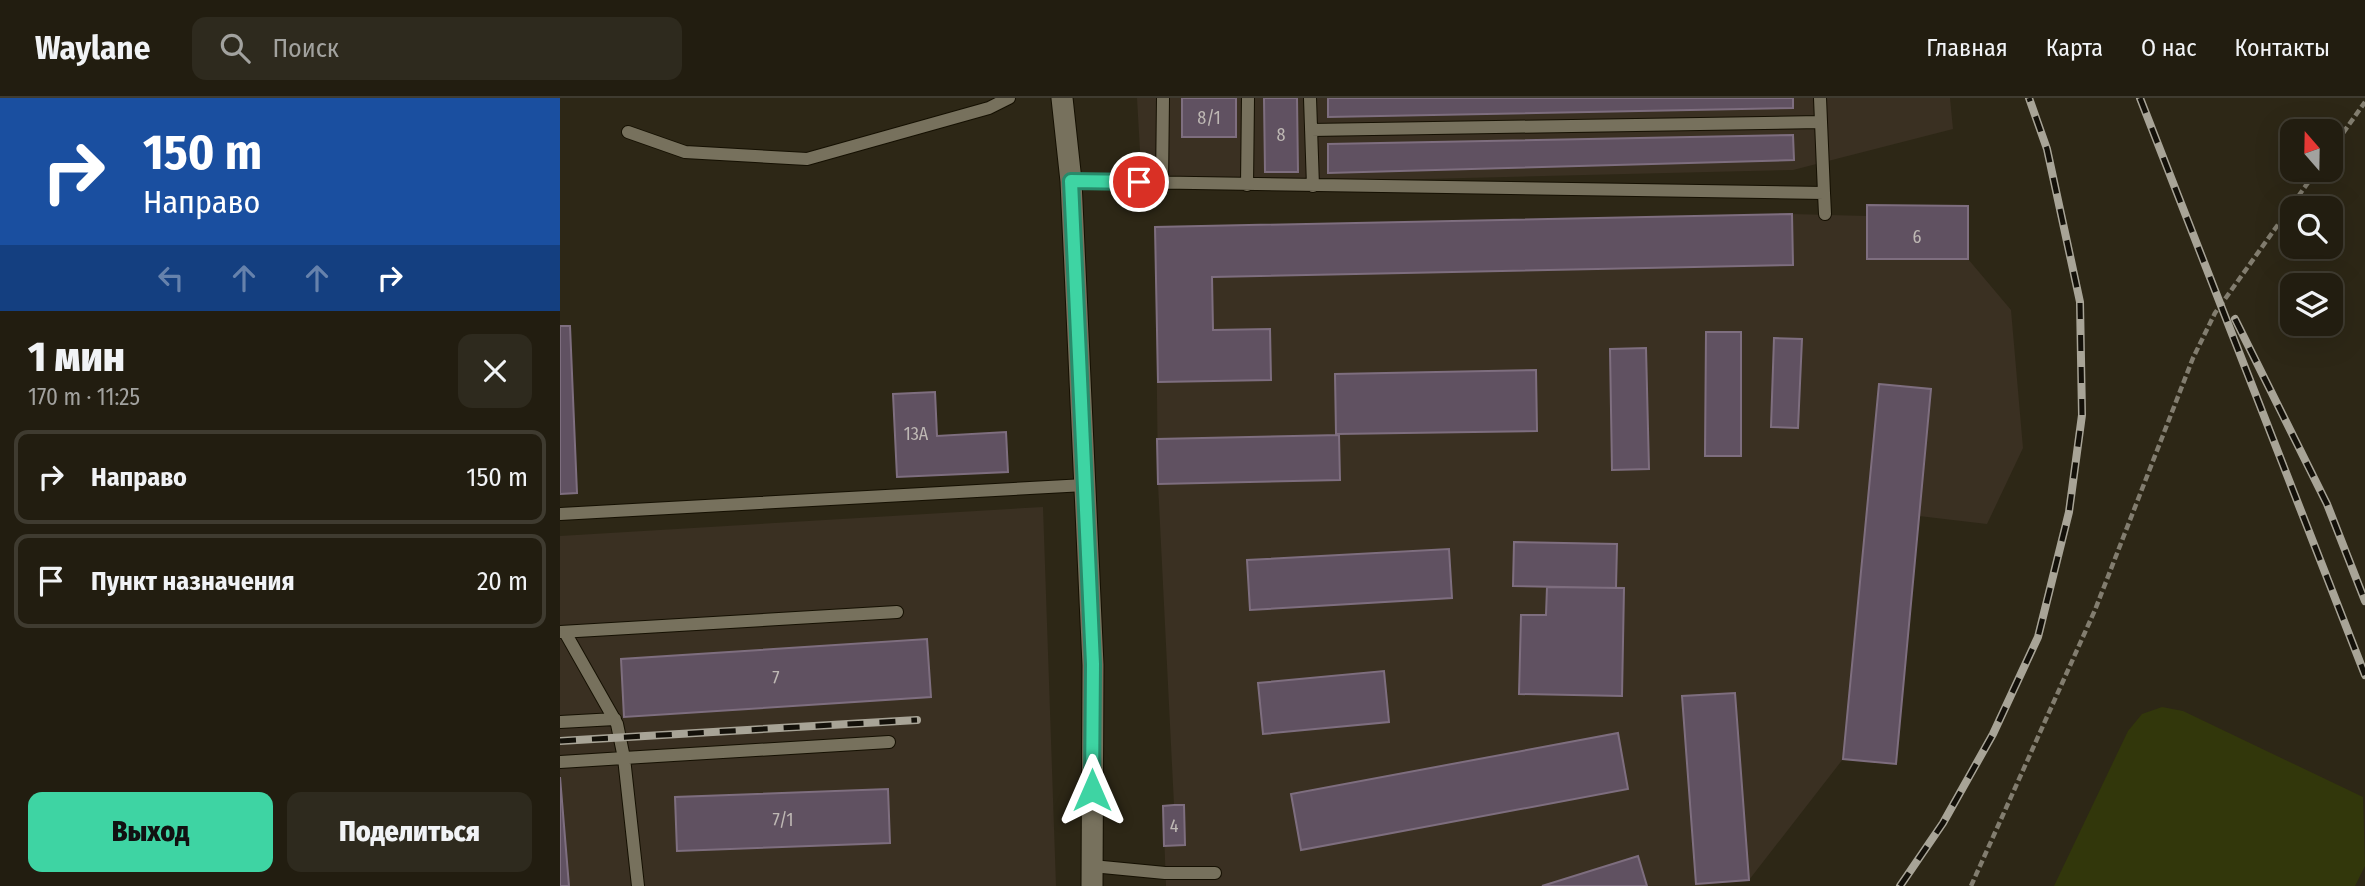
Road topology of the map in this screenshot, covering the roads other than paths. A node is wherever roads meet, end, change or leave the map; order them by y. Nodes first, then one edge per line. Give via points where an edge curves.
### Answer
1 (1009, 98) edge
2 (1062, 98) edge
3 (1163, 98) edge
4 (1248, 98) edge
5 (1310, 98) edge
6 (1820, 98) edge
7 (1820, 122) junction
8 (1311, 130) junction
9 (628, 132) dead end
10 (1071, 181) junction
11 (1162, 183) junction
12 (1247, 185) junction
13 (1313, 186) junction
14 (1824, 193) junction
15 (1825, 214) dead end
16 (1085, 485) junction
17 (560, 513) edge
18 (897, 612) dead end
19 (563, 633) edge
20 (615, 719) junction
21 (560, 722) edge
22 (889, 742) dead end
23 (624, 758) junction
24 (560, 762) edge
25 (1214, 873) dead end
26 (1092, 876) edge
27 (638, 886) edge

1 - 9 lane via 989,108 807,159 685,152
2 - 10 street
3 - 11 lane
4 - 12 lane
5 - 8 lane
6 - 7 lane
7 - 8 lane
7 - 14 lane
8 - 13 lane
10 - 11 lane
10 - 16 street
11 - 12 lane
12 - 13 lane
13 - 14 lane
14 - 15 lane
16 - 17 lane
16 - 26 street via 1093,664
18 - 19 lane
19 - 20 lane
20 - 21 lane
20 - 23 lane
22 - 23 lane
23 - 24 lane
23 - 27 lane
25 - 26 lane

